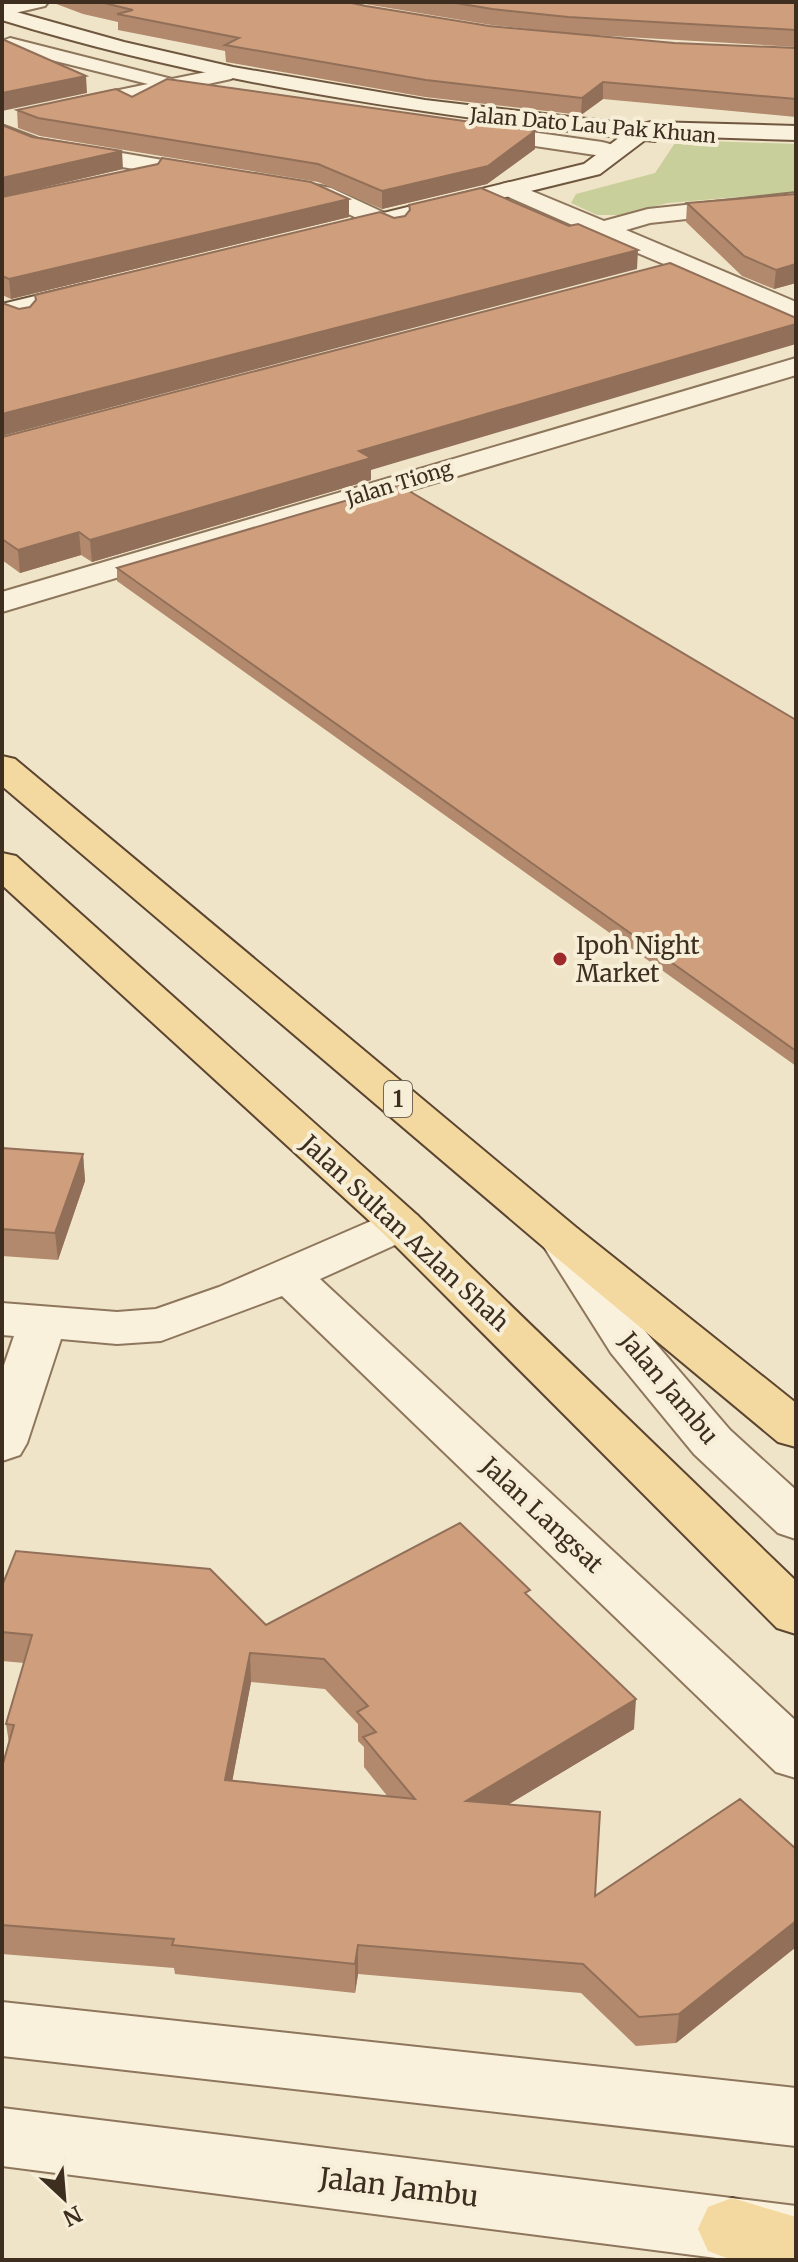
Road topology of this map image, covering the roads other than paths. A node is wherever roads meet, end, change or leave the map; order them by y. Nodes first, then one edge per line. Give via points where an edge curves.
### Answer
1 (38, 2) edge
2 (2, 12) edge
3 (67, 34) junction
4 (6, 45) edge
5 (231, 73) junction
6 (172, 85) junction
7 (391, 98) junction
8 (470, 103) junction
9 (47, 111) edge
10 (7, 123) edge
11 (544, 123) junction
12 (651, 132) junction
13 (796, 133) edge
14 (602, 149) junction
15 (172, 169) junction
16 (234, 179) edge
17 (110, 183) edge
18 (264, 184) edge
19 (526, 188) junction
20 (796, 200) edge
21 (389, 224) junction
22 (598, 230) junction
23 (314, 242) edge
24 (686, 267) junction
25 (656, 275) edge
26 (112, 291) edge
27 (795, 312) edge
28 (8, 314) edge
29 (796, 366) edge
30 (2, 602) edge
31 (2, 767) edge
32 (2, 864) edge
33 (401, 1225) junction
34 (562, 1239) junction
35 (288, 1275) junction
36 (22, 1321) edge
37 (796, 1430) edge
38 (2, 1443) edge
39 (796, 1520) edge
40 (796, 1614) edge
41 (796, 1756) edge
42 (2, 2029) edge
43 (796, 2117) edge
44 (2, 2137) edge
45 (732, 2229) junction
46 (796, 2237) edge
47 (796, 2249) edge

1 - 2 street
2 - 3 street, Jalan Dato Lau Pak Khuan
3 - 4 street
3 - 5 street, Jalan Dato Lau Pak Khuan
4 - 6 street
5 - 6 street
5 - 7 street, Jalan Dato Lau Pak Khuan
6 - 9 street
6 - 14 street
7 - 8 street, Jalan Dato Lau Pak Khuan
7 - 11 street, Jalan Dato Lau Pak Khuan
8 - 12 street via 535,116 637,124
8 - 13 street, Jalan Dato Lau Pak Khuan
10 - 15 street via 34,145
11 - 12 street, Jalan Dato Lau Pak Khuan
11 - 14 street via 592,134
12 - 13 street, Jalan Dato Lau Pak Khuan
12 - 19 street via 598,167
12 - 19 street via 627,165 603,175
14 - 19 street via 577,168
15 - 16 street
15 - 17 street
18 - 21 street via 323,193
19 - 21 street
19 - 22 street
20 - 22 street via 648,216
21 - 23 street
22 - 24 street
24 - 25 street
24 - 27 street
26 - 28 street
29 - 30 street, Jalan Tiong
31 - 34 main road, 1
32 - 33 main road, Jalan Sultan Azlan Shah
33 - 35 street
33 - 40 main road, Jalan Sultan Azlan Shah
34 - 37 main road, 1
34 - 39 street, Jalan Jambu via 638,1353 712,1442
35 - 36 street via 161,1325 117,1328
35 - 41 street, Jalan Langsat
36 - 38 street
42 - 43 street
44 - 45 street, Jalan Jambu
45 - 46 street, Jalan Jambu
45 - 47 main road

